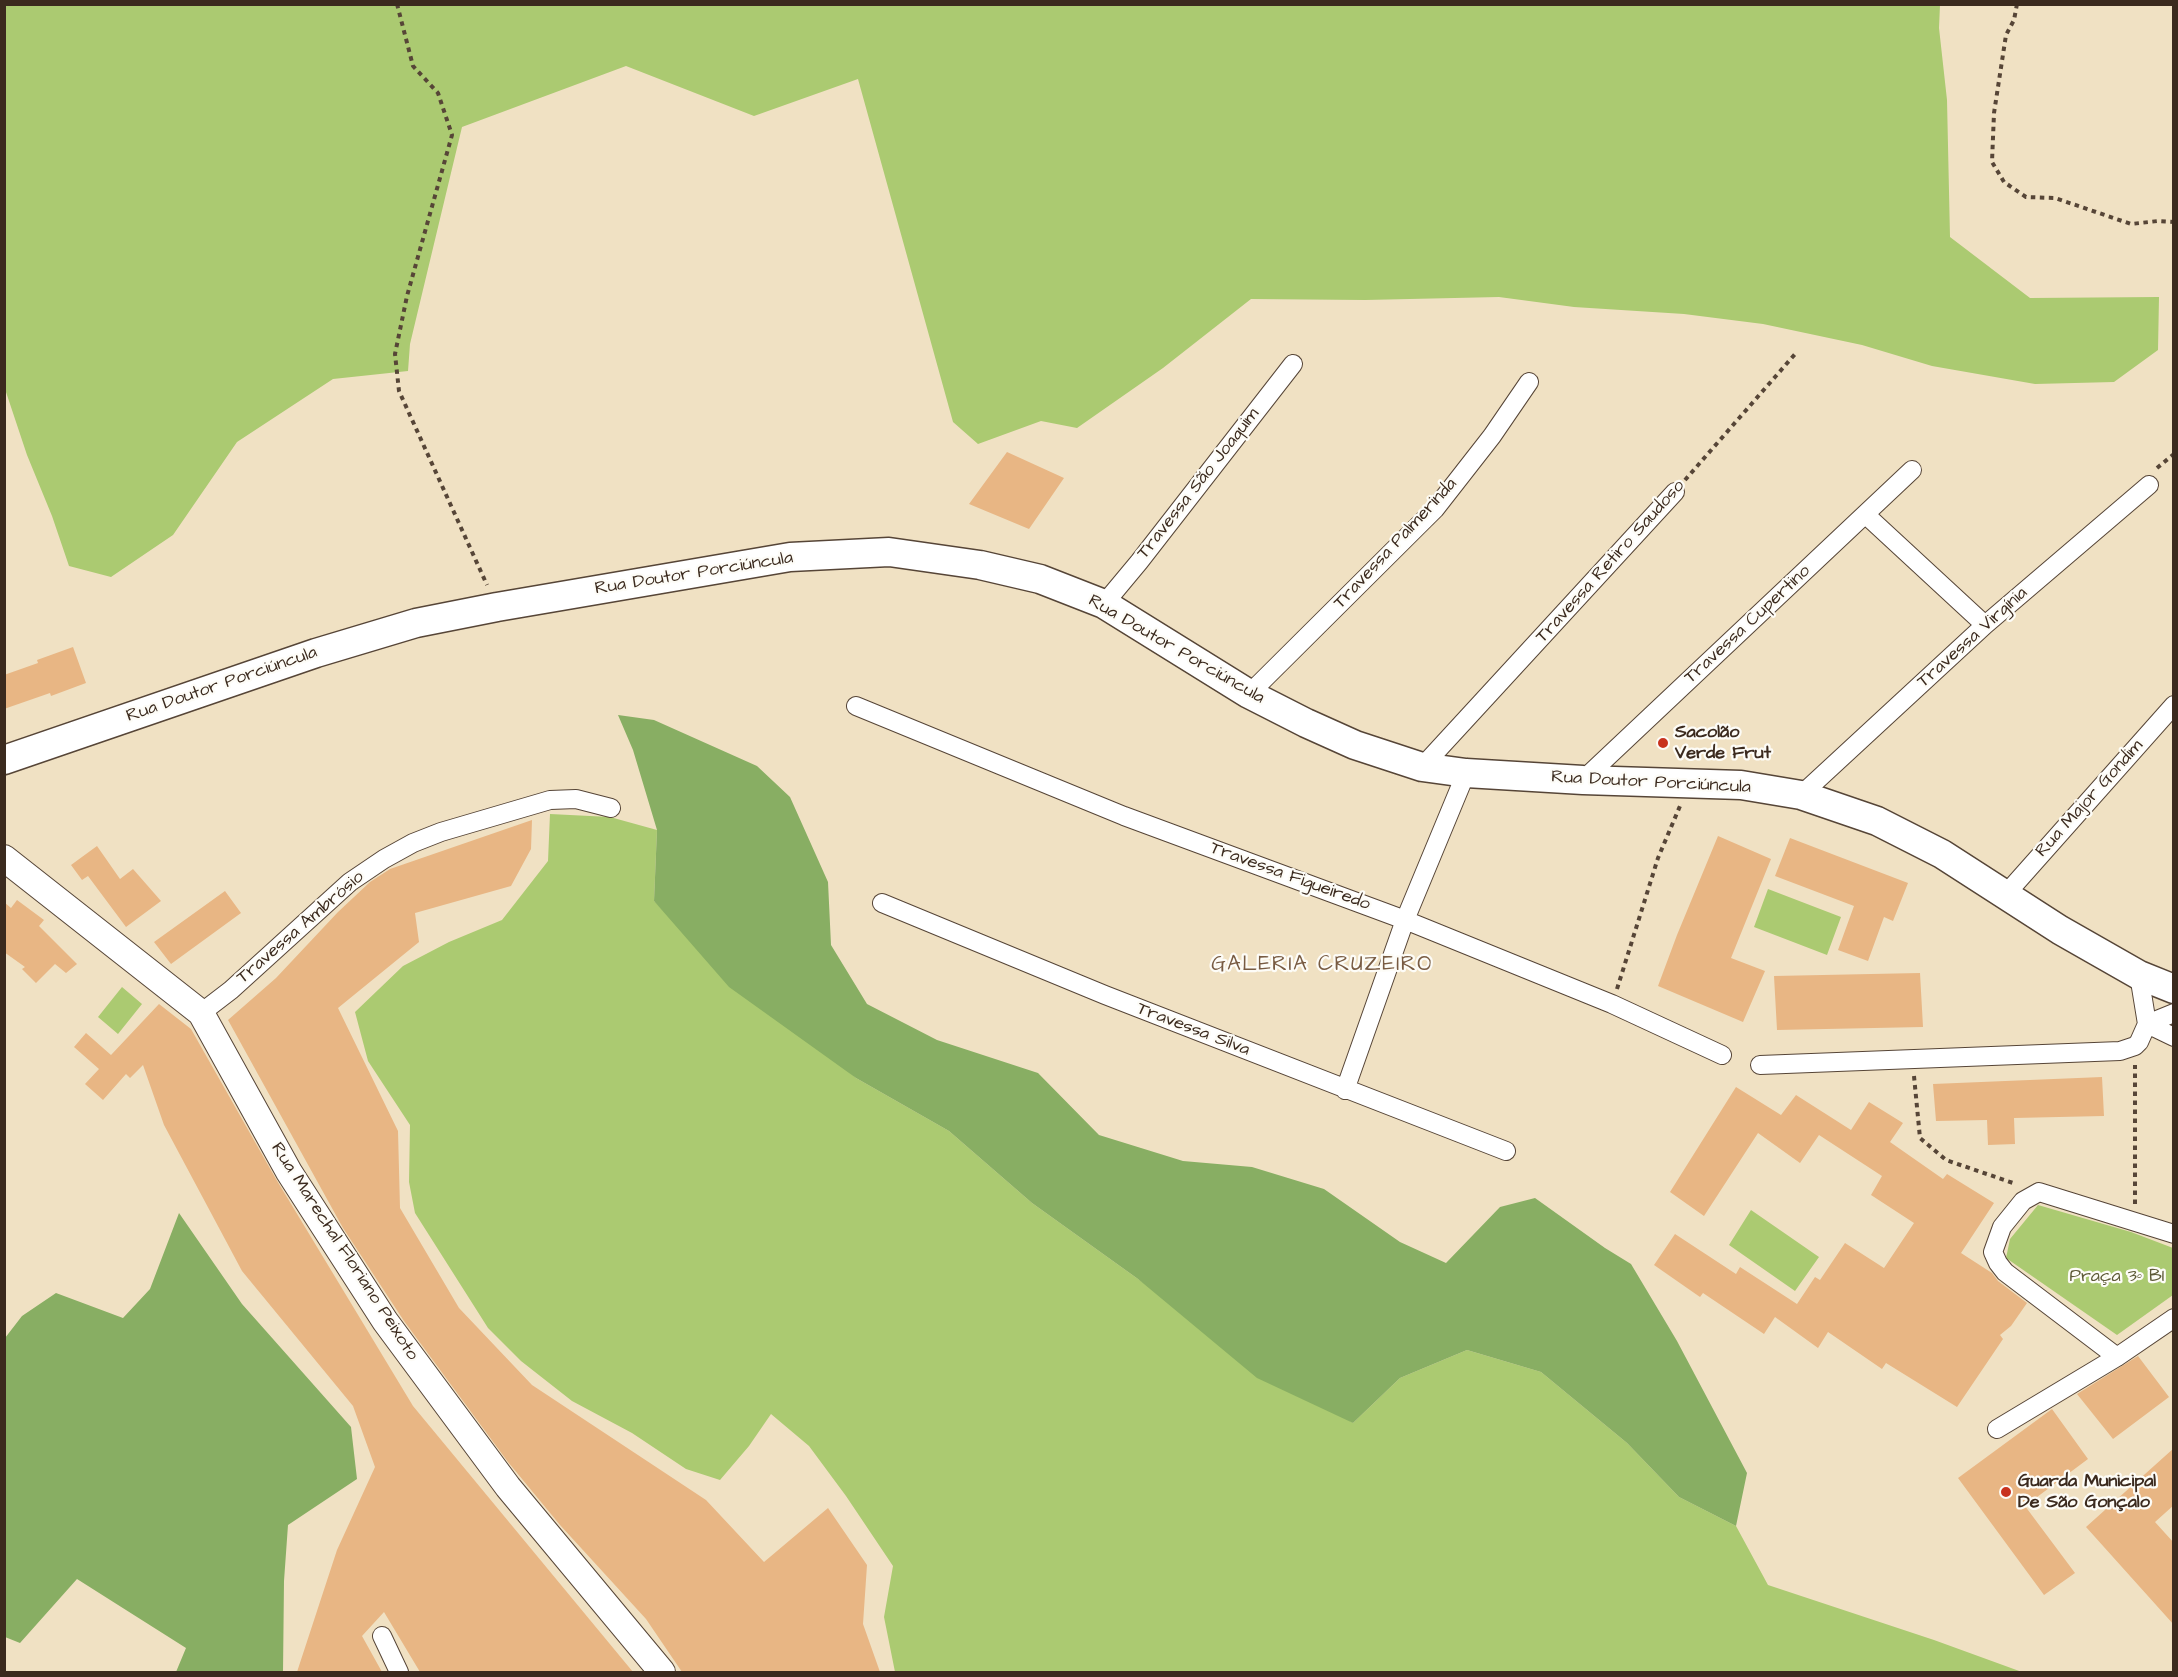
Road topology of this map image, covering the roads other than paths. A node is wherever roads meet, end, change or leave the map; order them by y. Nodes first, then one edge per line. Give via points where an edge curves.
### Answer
1 (1293, 364) dead end
2 (1529, 382) dead end
3 (1912, 470) dead end
4 (2149, 485) dead end
5 (1675, 492) road end
6 (1866, 515) junction
7 (1104, 604) junction
8 (1985, 625) junction
9 (1250, 694) junction
10 (2174, 705) edge
11 (856, 706) dead end
12 (4, 760) edge
13 (1422, 767) junction
14 (1466, 773) junction
15 (1583, 780) junction
16 (1801, 795) junction
17 (611, 808) dead end
18 (4, 858) edge
19 (2006, 894) junction
20 (882, 903) dead end
21 (1405, 920) junction
22 (2139, 975) junction
23 (2174, 989) edge
24 (201, 1013) junction
25 (2174, 1013) edge
26 (2147, 1024) junction
27 (2174, 1037) edge
28 (1722, 1055) dead end
29 (1760, 1065) dead end
30 (1345, 1090) junction
31 (1506, 1151) dead end
32 (2174, 1234) edge
33 (2174, 1318) edge
34 (2117, 1357) junction
35 (1997, 1429) dead end
36 (382, 1636) dead end
37 (399, 1672) edge
38 (662, 1672) edge

1 - 7 street, Travessa São Joaquim
2 - 9 street, Travessa Palmerinda via 1435,509
3 - 6 street, Travessa Cupertino
4 - 8 street, Travessa Virgínia
5 - 13 street, Travessa Retiro Saudoso
6 - 8 street
6 - 15 street, Travessa Cupertino
7 - 9 main road, Rua Doutor Porciúncula
7 - 12 main road, Rua Doutor Porciúncula via 1040,579 980,565 889,552 790,557 416,623 316,653
8 - 16 street, Travessa Virgínia
9 - 13 main road, Rua Doutor Porciúncula via 1355,745
10 - 19 street, Rua Major Gondim
11 - 21 street, Travessa Figueiredo via 1124,816
13 - 14 main road, Rua Doutor Porciúncula
14 - 15 main road, Rua Doutor Porciúncula
14 - 21 street
15 - 16 main road, Rua Doutor Porciúncula via 1741,785
16 - 19 main road, Rua Doutor Porciúncula via 1877,821 1942,854
17 - 24 street, Travessa Ambrósio via 576,799 550,800 413,843 350,882
18 - 24 main road, Rua Marechal Floriano Peixoto
19 - 22 main road, Rua Doutor Porciúncula
20 - 30 street, Travessa Silva
21 - 28 street, Travessa Figueiredo via 1612,1004
21 - 30 street
22 - 23 main road, Rua Doutor Porciúncula
22 - 26 street
24 - 38 main road, Rua Marechal Floriano Peixoto via 289,1172 385,1321 508,1487
25 - 26 street
26 - 27 street
26 - 29 street via 2139,1042 2120,1052
30 - 31 street, Travessa Silva
32 - 34 street via 2039,1192 2024,1201 2002,1227 1994,1251 2005,1272
33 - 34 street
34 - 35 street
36 - 37 street

